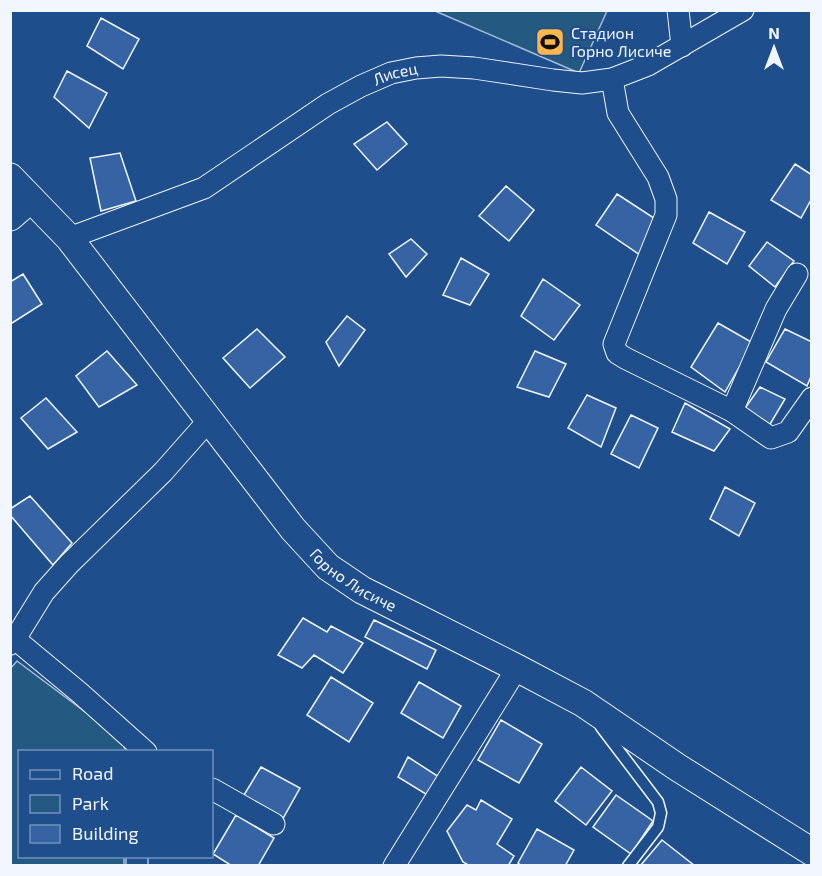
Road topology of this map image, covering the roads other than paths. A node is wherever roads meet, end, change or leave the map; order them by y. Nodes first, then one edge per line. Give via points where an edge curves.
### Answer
1 (678, 10) edge
2 (743, 10) edge
3 (682, 46) junction
4 (612, 79) junction
5 (10, 177) edge
6 (31, 199) junction
7 (10, 217) edge
8 (69, 238) junction
9 (797, 274) dead end
10 (812, 398) edge
11 (732, 411) junction
12 (209, 420) junction
13 (13, 641) edge
14 (517, 668) junction
15 (583, 703) junction
16 (142, 750) edge
17 (213, 790) edge
18 (273, 824) dead end
19 (812, 852) edge
20 (394, 866) edge
21 (628, 866) edge

1 - 3 street
2 - 3 street, Лисец
3 - 4 street, Лисец
4 - 8 street, Лисец via 582,83 441,66 391,73 328,104 204,188
4 - 11 street via 618,113 658,177 666,200 666,215 615,348 625,358
5 - 6 street, Горно Лисиче
6 - 7 street
6 - 8 street, Горно Лисиче
8 - 12 street, Горно Лисиче
9 - 11 street via 776,309
10 - 11 street via 788,432 771,438
12 - 13 street via 44,592
12 - 14 street, Горно Лисиче via 293,529 328,567 362,590
13 - 16 street via 80,693
14 - 15 street, Горно Лисиче
14 - 20 street
15 - 19 street, Горно Лисиче
15 - 21 lane via 658,802 658,827
17 - 18 street

